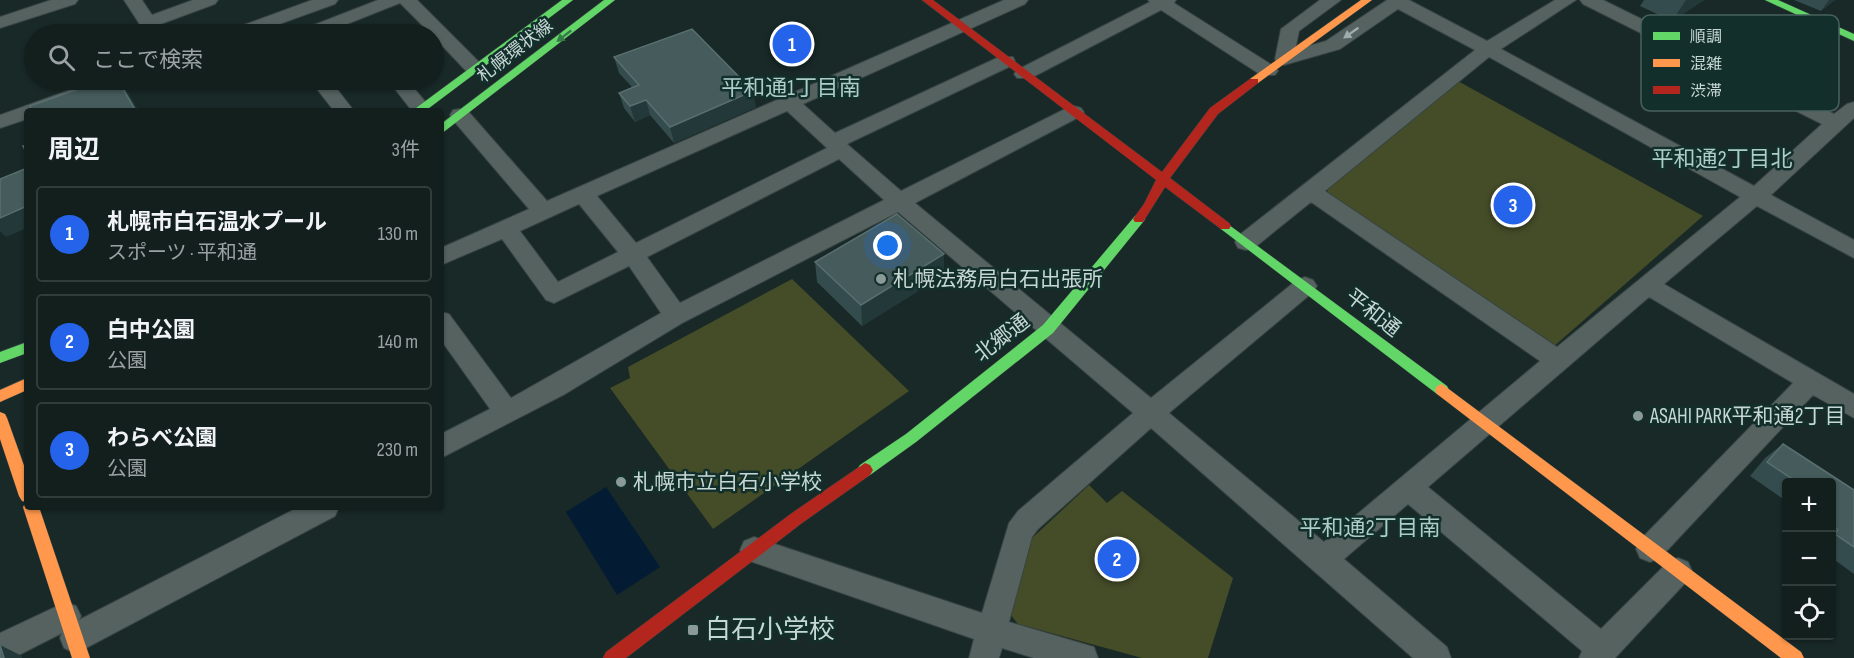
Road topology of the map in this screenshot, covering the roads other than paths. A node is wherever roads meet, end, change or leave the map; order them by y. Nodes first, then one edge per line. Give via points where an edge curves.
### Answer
1 (69, 0) edge
2 (133, 0) edge
3 (208, 0) edge
4 (329, 0) edge
5 (394, 0) edge
6 (407, 0) edge
7 (567, 0) edge
8 (610, 0) edge
9 (927, 0) edge
10 (1019, 0) edge
11 (1332, 0) edge
12 (1367, 0) edge
13 (1567, 0) edge
14 (1589, 0) edge
15 (1770, 0) edge
16 (1162, 1) edge
17 (1398, 1) edge
18 (1803, 15) edge
19 (348, 18) junction
20 (1641, 23) edge
21 (0, 24) edge
22 (149, 24) edge
23 (162, 24) edge
24 (263, 24) edge
25 (333, 24) edge
26 (353, 24) edge
27 (431, 24) edge
28 (960, 26) junction
29 (1839, 31) edge
30 (444, 38) edge
31 (1854, 38) edge
32 (1488, 49) junction
33 (1284, 58) junction
34 (1006, 61) junction
35 (475, 69) junction
36 (1268, 71) junction
37 (1024, 74) junction
38 (88, 90) edge
39 (328, 90) edge
40 (405, 90) edge
41 (789, 102) junction
42 (40, 108) edge
43 (342, 108) edge
44 (418, 108) edge
45 (423, 108) edge
46 (1074, 112) junction
47 (24, 114) edge
48 (460, 115) junction
49 (1845, 115) edge
50 (0, 122) edge
51 (444, 128) edge
52 (836, 147) junction
53 (1163, 179) junction
54 (1310, 191) junction
55 (582, 193) junction
56 (1756, 196) junction
57 (901, 202) junction
58 (542, 210) junction
59 (507, 228) junction
60 (1246, 242) junction
61 (1854, 250) edge
62 (633, 254) junction
63 (444, 255) edge
64 (1647, 285) junction
65 (1305, 286) junction
66 (676, 316) junction
67 (444, 325) edge
68 (1048, 329) junction
69 (24, 348) edge
70 (0, 358) edge
71 (1557, 360) junction
72 (1811, 381) junction
73 (24, 385) edge
74 (0, 396) edge
75 (1854, 407) edge
76 (507, 413) junction
77 (1151, 413) junction
78 (0, 418) edge
79 (1485, 423) junction
80 (444, 445) edge
81 (24, 478) edge
82 (1408, 487) junction
83 (32, 510) edge
84 (319, 510) edge
85 (1650, 549) junction
86 (754, 550) junction
87 (1323, 560) junction
88 (1678, 571) junction
89 (74, 637) edge
90 (988, 645) edge
91 (0, 649) edge
92 (1598, 654) edge
93 (612, 658) edge
94 (1083, 658) edge
95 (1436, 658) edge
96 (1795, 658) edge

1 - 21 street
2 - 22 street
3 - 23 street
4 - 24 street
5 - 19 street
6 - 27 street
7 - 35 main road, 札幌環状線
8 -> 48 main road, 札幌環状線
9 - 28 main road, 平和通
10 - 28 street
11 - 33 street via 1290,29
12 - 33 main road, 北郷通
13 - 32 street
14 - 20 street
15 - 18 main road
16 - 36 street
16 - 37 street
17 - 32 street
17 -> 33 street via 1333,45
19 - 25 street
19 - 26 street
28 - 34 main road, 平和通
28 - 41 street
29 - 31 main road
30 - 35 street
32 - 54 street
32 - 56 street
33 - 36 main road, 北郷通
34 - 37 main road, 平和通
34 - 52 street
35 - 45 main road, 札幌環状線
36 - 53 main road, 北郷通 via 1214,111
37 - 46 main road, 平和通
38 - 42 street
39 - 43 street
40 - 44 street
41 - 52 street
41 - 55 street
46 - 53 main road, 平和通
46 - 57 street
47 - 50 street
48 - 51 main road, 札幌環状線
48 - 58 street
49 - 56 street
52 - 57 street
52 - 62 street
53 - 60 main road, 平和通
53 - 68 main road, 北郷通 via 1149,206
54 - 60 street
54 - 71 street
55 - 58 street
55 - 62 street
56 - 61 street
56 - 64 street
57 - 66 street
57 - 68 street
58 - 59 street
59 - 62 street via 554,294
59 - 63 street
60 - 65 main road, 平和通
62 - 66 street
64 - 71 street
64 - 72 street
65 - 77 street
65 - 79 main road, 平和通
66 - 76 street
67 - 76 street
68 - 77 street
68 - 86 main road, 北郷通 via 911,438
69 - 70 main road
71 - 79 street
72 - 75 street
72 - 85 street
73 - 74 main road
76 - 80 street
77 - 87 street
77 - 90 street via 1019,532
78 - 81 main road
79 - 82 street
79 - 85 main road, 平和通
82 - 87 street
82 - 92 street
83 - 89 main road
84 - 89 street
85 - 88 main road, 平和通
86 - 90 street
86 - 93 main road, 北郷通
87 - 95 street
88 - 92 street
88 - 96 main road, 平和通
89 - 91 street
90 - 94 street

